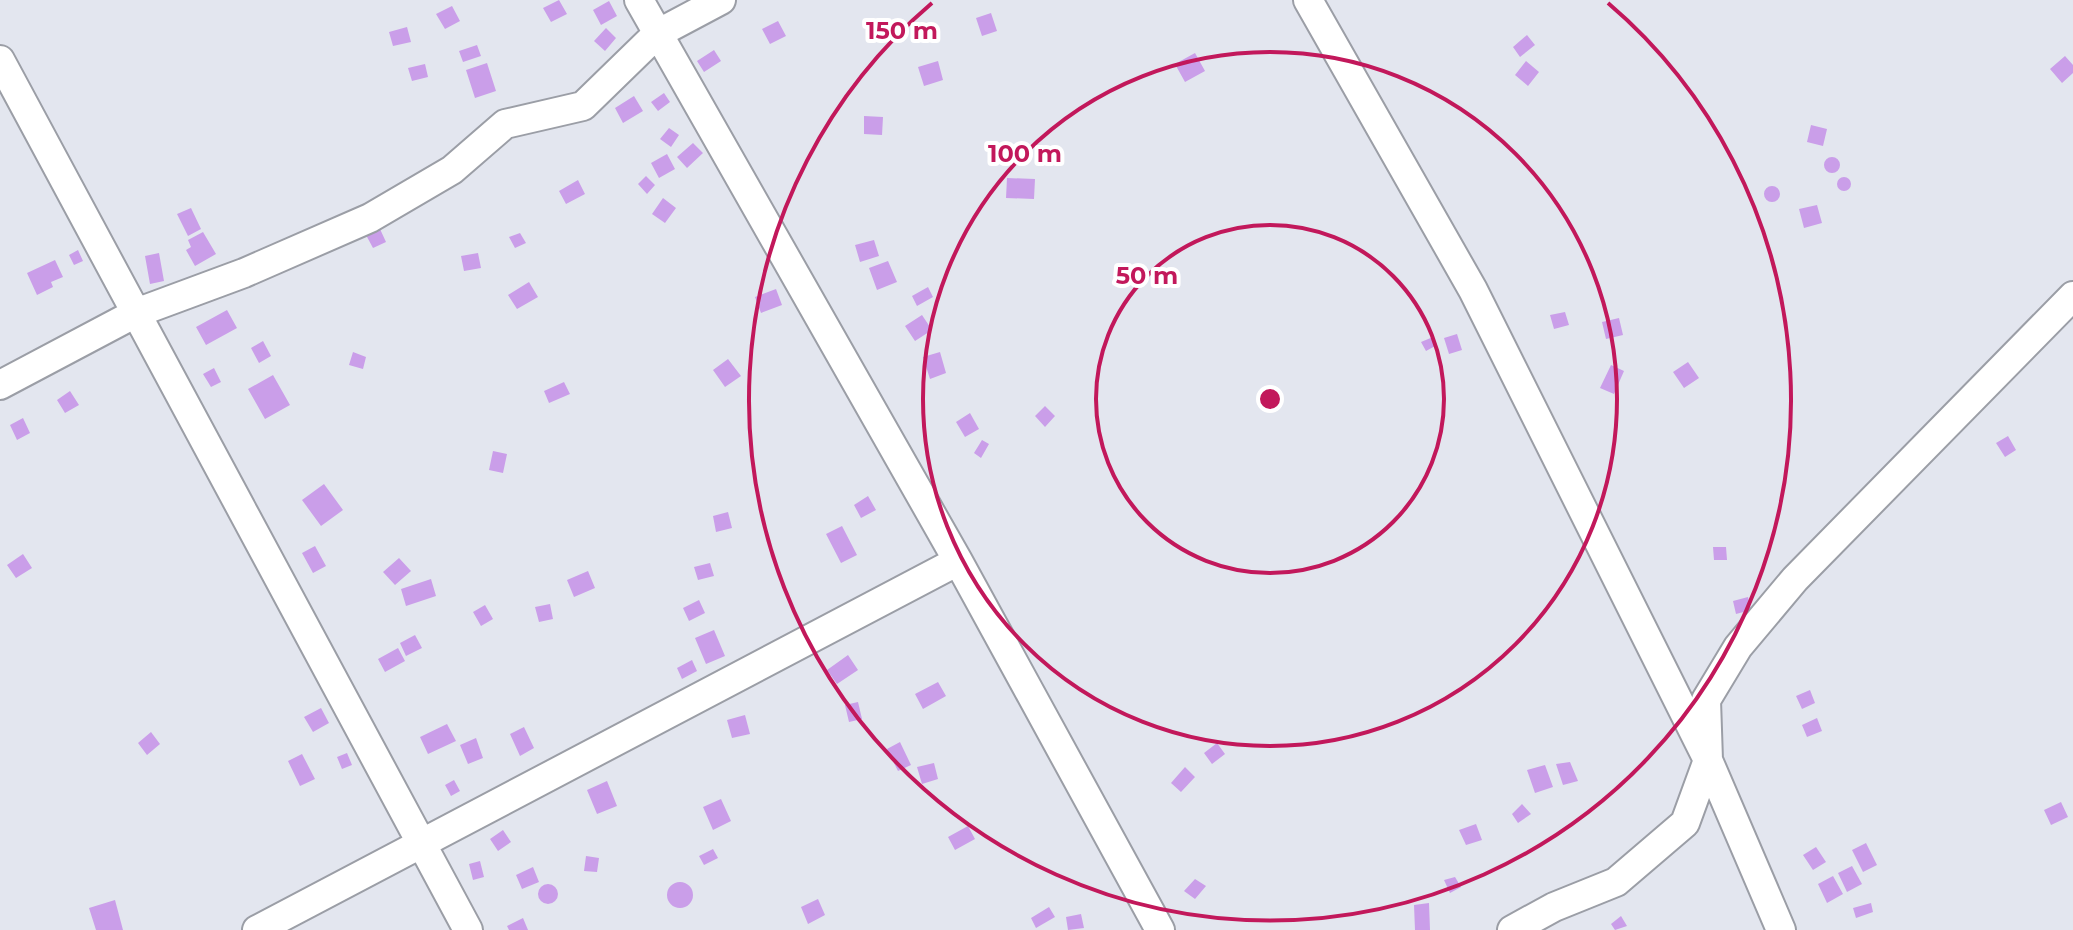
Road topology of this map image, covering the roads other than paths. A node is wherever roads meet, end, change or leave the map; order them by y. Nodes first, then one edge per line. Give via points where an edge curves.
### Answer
1 (639, 0) edge
2 (721, 0) edge
3 (1308, 0) edge
4 (657, 34) junction
5 (0, 60) edge
6 (2073, 296) edge
7 (136, 313) junction
8 (0, 385) edge
9 (958, 561) junction
10 (1708, 760) junction
11 (421, 844) junction
12 (257, 930) edge
13 (468, 930) edge
14 (1160, 930) edge
15 (1512, 930) edge
16 (1781, 930) edge

1 - 4 street
2 - 4 street
3 - 10 street via 1473,290
4 - 7 street via 583,106 505,124 452,170 370,218
4 - 9 street
5 - 7 street
6 - 10 street via 1795,579 1738,647 1706,700
7 - 8 street
7 - 11 street
9 - 11 street
9 - 14 street
10 - 15 street via 1685,823 1616,882
10 - 16 street
11 - 12 street
11 - 13 street

